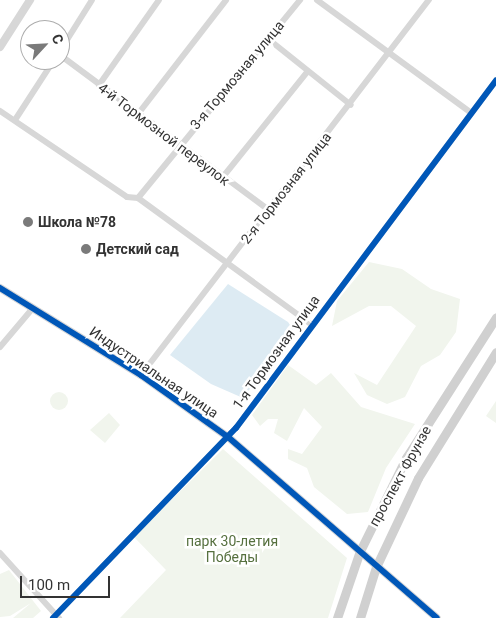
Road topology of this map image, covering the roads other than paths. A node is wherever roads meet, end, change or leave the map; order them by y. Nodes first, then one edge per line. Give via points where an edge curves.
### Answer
1 (30, 0) edge
2 (92, 0) edge
3 (159, 0) edge
4 (226, 0) edge
5 (300, 0) edge
6 (317, 0) edge
7 (430, 0) edge
8 (70, 35) edge
9 (267, 38) junction
10 (0, 47) edge
11 (389, 57) junction
12 (70, 63) edge
13 (48, 70) edge
14 (308, 71) junction
15 (496, 81) edge
16 (99, 85) junction
17 (350, 105) junction
18 (0, 111) edge
19 (470, 112) junction
20 (138, 114) junction
21 (15, 120) junction
22 (179, 145) junction
23 (222, 178) junction
24 (138, 198) junction
25 (269, 210) junction
26 (228, 264) junction
27 (0, 288) edge
28 (33, 308) junction
29 (496, 317) edge
30 (311, 324) junction
31 (0, 347) edge
32 (496, 352) edge
33 (141, 375) junction
34 (228, 437) junction
35 (360, 551) junction
36 (0, 553) edge
37 (376, 567) junction
38 (56, 617) edge
39 (337, 618) edge
40 (360, 618) edge
41 (437, 618) edge

1 - 10 street
2 - 8 street
3 - 16 street
4 - 20 street
5 - 9 street, 3-я Тормозная улица
6 - 11 street
7 - 11 street, 2-я Тормозная улица
9 - 14 street
9 - 22 street, 3-я Тормозная улица
11 - 17 street, 2-я Тормозная улица
11 - 19 street
12 - 16 street, 4-й Тормозной переулок
13 - 21 street
14 - 17 street
14 - 23 street
15 - 19 street, 1-я Тормозная улица
16 - 20 street, 4-й Тормозной переулок
17 - 25 street, 2-я Тормозная улица
18 - 21 street
19 - 30 street, 1-я Тормозная улица
20 - 22 street, 4-й Тормозной переулок
21 - 24 street via 127,197
22 - 23 street, 4-й Тормозной переулок
22 - 24 street, 3-я Тормозная улица
23 - 25 street, 4-й Тормозной переулок
24 - 26 street
25 - 26 street, 2-я Тормозная улица
26 - 30 street
26 - 33 street, 2-я Тормозная улица
27 - 28 street, Индустриальная улица
28 - 31 street
28 - 33 street, Индустриальная улица
29 - 35 main road, проспект Фрунзе via 406,458
30 - 34 street, 1-я Тормозная улица
32 - 37 main road, проспект Фрунзе via 418,478
33 - 34 street, Индустриальная улица
34 - 35 street, Индустриальная улица
34 - 38 street, 1-я Тормозная улица
35 - 37 street, Индустриальная улица
35 - 39 main road, проспект Фрунзе
36 - 38 street
37 - 40 main road, проспект Фрунзе
37 - 41 street, Индустриальная улица

